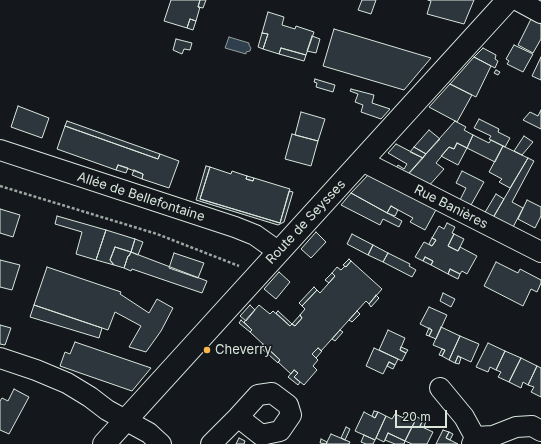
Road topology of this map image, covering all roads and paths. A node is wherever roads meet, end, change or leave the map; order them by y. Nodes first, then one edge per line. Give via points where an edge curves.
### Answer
1 (508, 0) edge
2 (517, 0) edge
3 (541, 13) edge
4 (0, 150) edge
5 (362, 161) junction
6 (0, 186) edge
7 (279, 252) junction
8 (541, 252) edge
9 (258, 274) junction
10 (0, 358) edge
11 (440, 388) dead end
12 (238, 417) dead end
13 (126, 420) junction
14 (541, 431) edge
15 (473, 440) edge
16 (104, 444) edge
17 (161, 444) edge
18 (211, 444) edge

1 - 5 main road, Route de Seysses
2 - 3 street
4 - 7 street, Allée de Bellefontaine via 255,235
5 - 7 main road, Route de Seysses
5 - 8 street, Rue Banières
6 - 9 path via 157,234
7 - 9 main road, Route de Seysses
9 - 13 main road, Route de Seysses
10 - 13 street via 67,383
11 - 15 street via 464,417
12 - 18 street
13 - 16 main road, Route de Seysses
13 - 17 street via 149,433
14 - 15 street via 532,426 516,427

